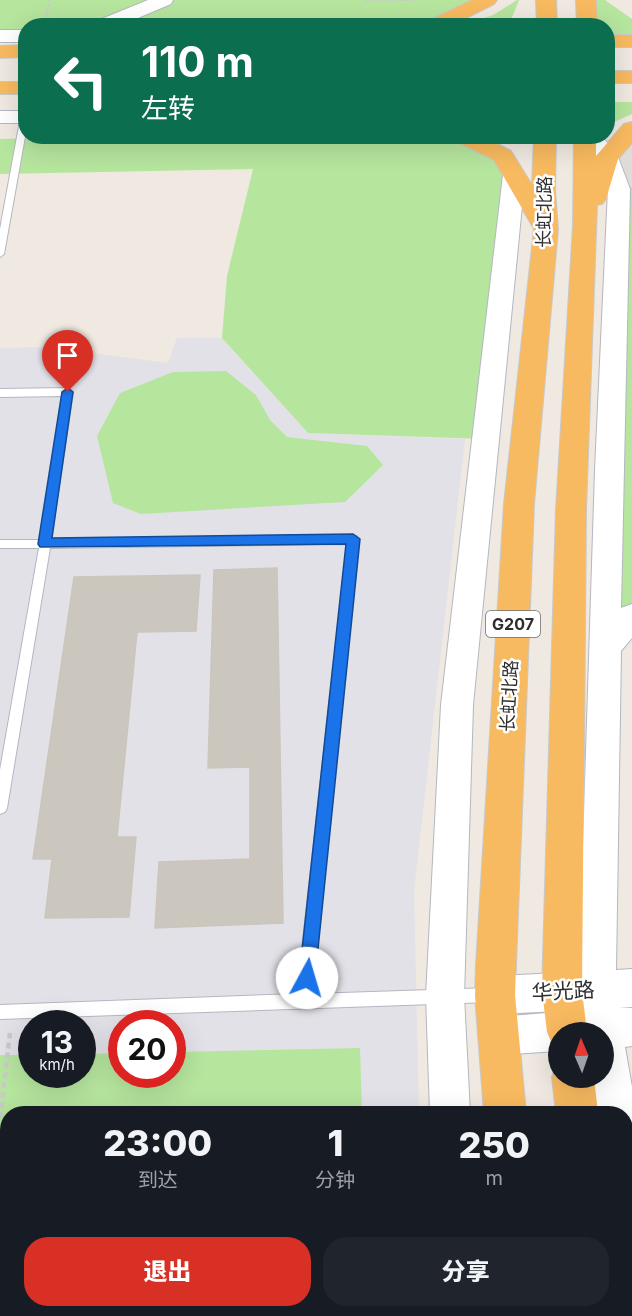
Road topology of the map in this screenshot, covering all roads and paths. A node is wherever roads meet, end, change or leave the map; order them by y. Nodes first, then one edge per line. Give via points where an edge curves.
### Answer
1 (50, 0) edge
2 (164, 0) edge
3 (365, 0) edge
4 (416, 0) edge
5 (487, 0) edge
6 (546, 0) edge
7 (586, 0) edge
8 (46, 18) edge
9 (120, 18) edge
10 (450, 18) edge
11 (547, 18) edge
12 (587, 18) edge
13 (0, 36) edge
14 (18, 36) edge
15 (615, 41) edge
16 (632, 41) edge
17 (18, 51) edge
18 (0, 52) edge
19 (615, 77) edge
20 (632, 77) edge
21 (0, 88) edge
22 (18, 88) edge
23 (0, 117) edge
24 (18, 117) edge
25 (632, 129) edge
26 (615, 138) edge
27 (20, 144) edge
28 (479, 144) edge
29 (545, 144) edge
30 (585, 144) edge
31 (598, 147) edge
32 (514, 176) junction
33 (585, 226) junction
34 (546, 229) junction
35 (0, 254) edge
36 (0, 393) edge
37 (0, 544) edge
38 (45, 544) junction
39 (632, 617) edge
40 (605, 646) junction
41 (0, 808) edge
42 (597, 990) edge
43 (495, 995) junction
44 (445, 996) junction
45 (304, 1001) junction
46 (6, 1012) edge
47 (593, 1022) edge
48 (548, 1032) edge
49 (498, 1036) junction
50 (574, 1088) edge
51 (609, 1088) edge
52 (1, 1106) edge
53 (450, 1106) edge
54 (504, 1106) edge
55 (576, 1106) edge
56 (614, 1106) edge

1 - 8 path
2 - 9 street
3 - 4 path
5 - 10 highway
6 - 11 highway
7 - 12 highway
13 - 14 street
15 - 16 highway
17 - 18 highway
19 - 20 highway
21 - 22 highway
23 - 24 street
25 - 26 highway
27 - 35 lane
28 - 32 highway via 502,156
29 - 34 highway, 长虹北路 / G207
30 - 33 highway
31 - 33 highway
31 - 40 street via 619,189
32 - 34 highway
32 - 44 street via 457,705
33 - 42 highway via 571,510
34 - 43 highway, 长虹北路 / G207 via 519,504
36 - 38 lane via 68,392
37 - 38 lane
38 - 41 lane
38 - 45 lane via 353,539
39 - 40 street
40 - 42 street
42 - 43 street, 华光路
42 - 47 highway
43 - 44 lane
43 - 49 highway, 长虹北路 / G207
44 - 45 lane
44 - 53 street
45 - 46 lane
46 - 52 path
48 - 49 street, 华光路
49 - 54 highway, 长虹北路 / G207
50 - 55 highway
51 - 56 street

